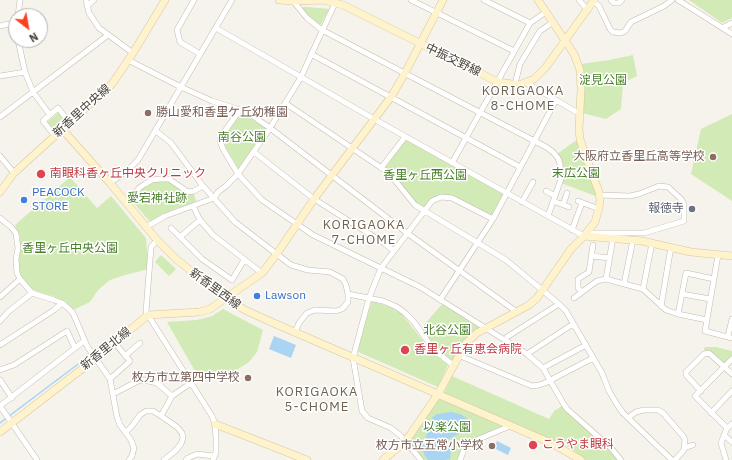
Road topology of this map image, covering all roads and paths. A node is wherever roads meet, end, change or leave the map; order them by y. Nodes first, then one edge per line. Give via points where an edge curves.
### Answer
1 (94, 0) edge
2 (165, 0) edge
3 (194, 0) edge
4 (232, 0) edge
5 (279, 0) edge
6 (411, 0) edge
7 (443, 0) edge
8 (484, 0) edge
9 (538, 0) edge
10 (579, 0) edge
11 (593, 0) edge
12 (611, 0) edge
13 (622, 0) edge
14 (672, 0) edge
15 (678, 0) edge
16 (293, 1) junction
17 (335, 1) edge
18 (86, 3) edge
19 (587, 9) junction
20 (546, 12) junction
21 (437, 13) junction
22 (553, 22) junction
23 (530, 23) junction
24 (732, 23) edge
25 (216, 28) junction
26 (722, 28) junction
27 (322, 30) junction
28 (732, 34) edge
29 (108, 35) junction
30 (565, 40) junction
31 (420, 43) junction
32 (20, 48) edge
33 (514, 51) junction
34 (133, 52) junction
35 (200, 54) junction
36 (311, 54) junction
37 (128, 60) junction
38 (25, 72) junction
39 (405, 73) junction
40 (0, 76) edge
41 (301, 77) junction
42 (498, 82) junction
43 (525, 82) junction
44 (515, 84) junction
45 (181, 87) junction
46 (33, 92) junction
47 (391, 97) junction
48 (556, 100) junction
49 (285, 103) junction
50 (240, 110) junction
51 (480, 112) junction
52 (580, 114) junction
53 (50, 115) junction
54 (0, 117) edge
55 (374, 120) junction
56 (70, 123) junction
57 (270, 128) junction
58 (62, 129) junction
59 (156, 131) junction
60 (55, 136) junction
61 (405, 137) junction
62 (466, 138) junction
63 (534, 140) junction
64 (352, 148) junction
65 (254, 152) junction
66 (0, 156) edge
67 (452, 163) junction
68 (520, 167) junction
69 (381, 168) junction
70 (14, 173) junction
71 (238, 174) junction
72 (332, 175) junction
73 (533, 182) dead end
74 (110, 184) junction
75 (203, 186) junction
76 (546, 191) dead end
77 (0, 192) edge
78 (506, 193) junction
79 (567, 193) dead end
80 (599, 195) junction
81 (132, 197) dead end
82 (214, 198) junction
83 (314, 199) junction
84 (554, 199) junction
85 (522, 202) junction
86 (563, 205) junction
87 (193, 206) junction
88 (569, 207) dead end
89 (599, 209) junction
90 (424, 211) junction
91 (548, 216) junction
92 (0, 218) edge
93 (493, 219) junction
94 (200, 220) junction
95 (297, 224) junction
96 (146, 227) junction
97 (171, 228) dead end
98 (572, 230) junction
99 (407, 233) junction
100 (585, 235) junction
101 (180, 237) junction
102 (613, 238) junction
103 (157, 240) junction
104 (633, 240) junction
105 (477, 243) junction
106 (652, 243) junction
107 (593, 245) dead end
108 (671, 247) junction
109 (394, 251) junction
110 (276, 255) junction
111 (718, 255) junction
112 (592, 256) junction
113 (732, 256) edge
114 (609, 258) junction
115 (244, 260) junction
116 (381, 268) junction
117 (460, 270) junction
118 (262, 273) junction
119 (606, 279) junction
120 (714, 279) junction
121 (20, 280) junction
122 (624, 284) junction
123 (643, 289) junction
124 (544, 290) junction
125 (582, 292) junction
126 (32, 293) junction
127 (348, 294) junction
128 (682, 294) junction
129 (0, 297) edge
130 (369, 298) junction
131 (574, 298) dead end
132 (226, 299) junction
133 (440, 300) junction
134 (710, 300) junction
135 (62, 303) junction
136 (559, 304) junction
137 (661, 306) junction
138 (517, 312) junction
139 (678, 314) junction
140 (148, 315) junction
141 (732, 319) edge
142 (707, 320) junction
143 (0, 321) edge
144 (574, 324) junction
145 (486, 328) junction
146 (296, 332) junction
147 (730, 337) edge
148 (506, 340) junction
149 (84, 341) junction
150 (114, 342) junction
151 (140, 343) dead end
152 (0, 345) edge
153 (586, 345) junction
154 (75, 348) junction
155 (527, 354) junction
156 (93, 355) junction
157 (125, 356) junction
158 (458, 356) junction
159 (353, 358) junction
160 (593, 358) junction
161 (732, 359) edge
162 (453, 365) junction
163 (724, 366) junction
164 (543, 368) junction
165 (0, 370) edge
166 (732, 374) edge
167 (110, 379) junction
168 (0, 380) edge
169 (550, 380) junction
170 (191, 383) junction
171 (701, 391) junction
172 (732, 391) edge
173 (113, 394) junction
174 (438, 394) junction
175 (172, 396) junction
176 (12, 398) junction
177 (0, 406) edge
178 (711, 413) junction
179 (161, 416) junction
180 (629, 417) junction
181 (9, 419) junction
182 (215, 424) junction
183 (732, 424) edge
184 (510, 426) junction
185 (727, 428) junction
186 (0, 432) edge
187 (126, 432) junction
188 (724, 435) junction
189 (406, 441) junction
190 (732, 442) edge
191 (693, 445) dead end
192 (684, 448) junction
193 (214, 458) edge
194 (37, 460) edge
195 (129, 460) edge
196 (164, 460) edge
197 (186, 460) edge
198 (307, 460) edge
199 (383, 460) edge
200 (421, 460) edge
201 (460, 460) edge
202 (581, 460) edge
203 (621, 460) edge
204 (672, 460) edge
205 (675, 460) edge
206 (726, 460) edge

1 - 18 street
2 - 34 street, 新香里中央線
3 - 35 street via 177,30 180,42
4 - 25 street
5 - 16 street, 中振交野線
6 - 21 street
7 - 21 street
8 - 23 street
9 - 20 street
10 - 19 street
11 - 14 street via 599,6 612,32 621,33 631,22
11 - 19 street, 中振交野線
12 - 13 street via 614,3
15 - 26 street
16 - 17 street, 中振交野線
16 - 27 street via 307,18
17 - 27 street
17 - 31 street, 中振交野線
18 - 29 street via 92,20
19 - 30 street, 中振交野線
20 - 22 street
20 - 23 street
21 - 31 street
21 - 33 street
22 - 30 street
22 - 44 street via 540,31 520,64
23 - 33 street
24 - 26 street
25 - 35 street
25 - 41 street
26 - 28 street
27 - 36 street
27 - 39 street
29 - 34 street
29 - 46 street
30 - 43 street, 中振交野線 via 546,67 534,79
30 - 52 street via 580,70
31 - 39 street
31 - 42 street, 中振交野線
32 - 38 street
33 - 42 street
34 - 37 street, 新香里中央線
35 - 45 street
36 - 41 street
36 - 47 street
37 - 45 street
37 - 56 street, 新香里中央線 via 112,84
38 - 40 street
38 - 46 street
39 - 47 street
39 - 51 street
41 - 49 street
41 - 55 street
42 - 44 street, 中振交野線
42 - 51 street
43 - 44 street, 中振交野線
43 - 48 street
45 - 50 street
45 - 59 street
46 - 53 street
46 - 54 street
47 - 55 street
47 - 62 street
48 - 52 street
48 - 63 street
49 - 57 street
49 - 64 street
50 - 57 street
50 - 71 street via 220,141
51 - 62 street
51 - 63 street
52 - 80 street via 580,140
53 - 56 street via 58,108
53 - 60 street via 43,121
55 - 61 street
55 - 64 street
56 - 58 street, 新香里中央線
57 - 65 street
57 - 72 street
58 - 60 street, 新香里中央線
58 - 74 street, 新香里西線
59 - 74 street via 138,160
59 - 75 street via 171,143
60 - 70 street, 新香里中央線
61 - 67 street
61 - 69 street
62 - 67 street
62 - 68 street
63 - 68 street
63 - 84 street via 558,158 561,179
64 - 69 street
64 - 72 street
65 - 71 street
65 - 83 street
66 - 70 street
67 - 78 street
68 - 78 street
69 - 90 street via 389,173 412,202
70 - 77 street, 新香里中央線
71 - 82 street
71 - 95 street via 262,200
72 - 83 street
72 - 99 street
73 - 85 street
74 - 96 street, 新香里西線
75 - 81 street via 188,192 169,180 152,180 139,188
75 - 82 street
76 - 84 street
78 - 85 street
78 - 93 street
79 - 86 street
80 - 89 street
80 - 100 street via 630,196 659,186 668,187 682,200 684,221 644,233
82 - 87 street
82 - 110 street via 235,222
83 - 95 street
83 - 109 street
84 - 86 street
84 - 91 street
85 - 91 street
86 - 88 street
87 - 94 street
87 - 96 street via 165,216
89 - 98 street via 580,202
89 - 100 street via 595,222
90 - 93 street via 432,201 441,197 452,198
90 - 99 street
90 - 105 street
91 - 98 street
92 - 121 street via 16,233 16,259
93 - 105 street
94 - 101 street
94 - 115 street via 221,242
95 - 110 street
95 - 116 street via 313,235
96 - 103 street, 新香里西線
97 - 101 street
98 - 100 street
99 - 109 street
99 - 117 street
100 - 102 street
100 - 124 street via 571,249
101 - 115 street via 202,259 232,280
102 - 104 street
102 - 114 street
103 - 132 street, 新香里西線
103 - 140 street via 151,247 146,312
104 - 106 street
104 - 122 street
105 - 117 street
105 - 124 street via 506,260
106 - 108 street
106 - 123 street
107 - 112 street
108 - 111 street
108 - 137 street
109 - 116 street
110 - 118 street
110 - 127 street via 291,265 339,276 343,279
111 - 113 street
111 - 120 street
112 - 114 street
112 - 125 street via 588,272 578,280 578,288
114 - 119 street
115 - 118 street
116 - 130 street
116 - 133 street
117 - 133 street
117 - 138 street
118 - 132 street
119 - 122 street
119 - 125 street via 597,281
120 - 128 street via 686,273
120 - 134 street
121 - 126 street
121 - 129 street
122 - 123 street
123 - 137 street
124 - 136 street
124 - 138 street via 533,302
125 - 131 street
126 - 135 street
126 - 143 street
127 - 130 street
127 - 146 street via 348,302 342,309 315,310 306,314
128 - 134 street
128 - 139 street
130 - 159 street
130 - 162 street via 390,303 405,313 434,350
132 - 140 street via 210,309 199,312
132 - 146 street, 新香里西線
133 - 145 street
134 - 142 street
135 - 149 street via 73,313
135 - 152 street
136 - 144 street
136 - 148 street
137 - 139 street
138 - 145 street
139 - 142 street
140 - 150 street, 新香里北線
140 - 170 street
141 - 147 street
142 - 147 street via 705,331
144 - 153 street
144 - 155 street
145 - 148 street
145 - 158 street via 471,337
146 - 159 street, 新香里西線
148 - 155 street
149 - 154 street
149 - 156 street
150 - 156 street, 新香里北線
150 - 157 street
151 - 157 street
153 - 160 street
153 - 164 street
154 - 165 street via 67,331 14,365
154 - 176 street
155 - 164 street
156 - 167 street
156 - 181 street, 新香里北線
157 - 167 street via 130,361
158 - 162 street
158 - 169 street via 532,386 539,386
159 - 174 street, 新香里西線
159 - 189 street via 362,411 368,418 391,428
160 - 169 street
160 - 180 street via 613,399
161 - 163 street
162 - 174 street
163 - 166 street
163 - 171 street
163 - 171 street via 709,353 704,354 688,370 686,375
164 - 169 street
167 - 173 street
168 - 176 street
169 - 203 street via 567,409
170 - 175 street
170 - 182 street
171 - 178 street via 695,396
172 - 178 street
173 - 175 street via 144,380 157,383
173 - 187 street via 117,417
174 - 184 street, 新香里西線
174 - 189 street
175 - 179 street
176 - 177 street
177 - 181 street
178 - 185 street
179 - 187 street via 153,411 146,411
179 - 196 street via 177,427 183,438 175,451
180 - 192 street via 644,410 658,410 683,436
180 - 204 street
181 - 186 street, 新香里北線
181 - 194 street
182 - 193 street
182 - 198 street
183 - 185 street
184 - 201 street via 465,447
184 - 202 street, 新香里西線 via 553,444
185 - 188 street
187 - 195 street via 134,448
188 - 190 street
188 - 206 street via 721,443
189 - 199 street
189 - 200 street
191 - 192 street
192 - 205 street
193 - 197 street via 197,454

